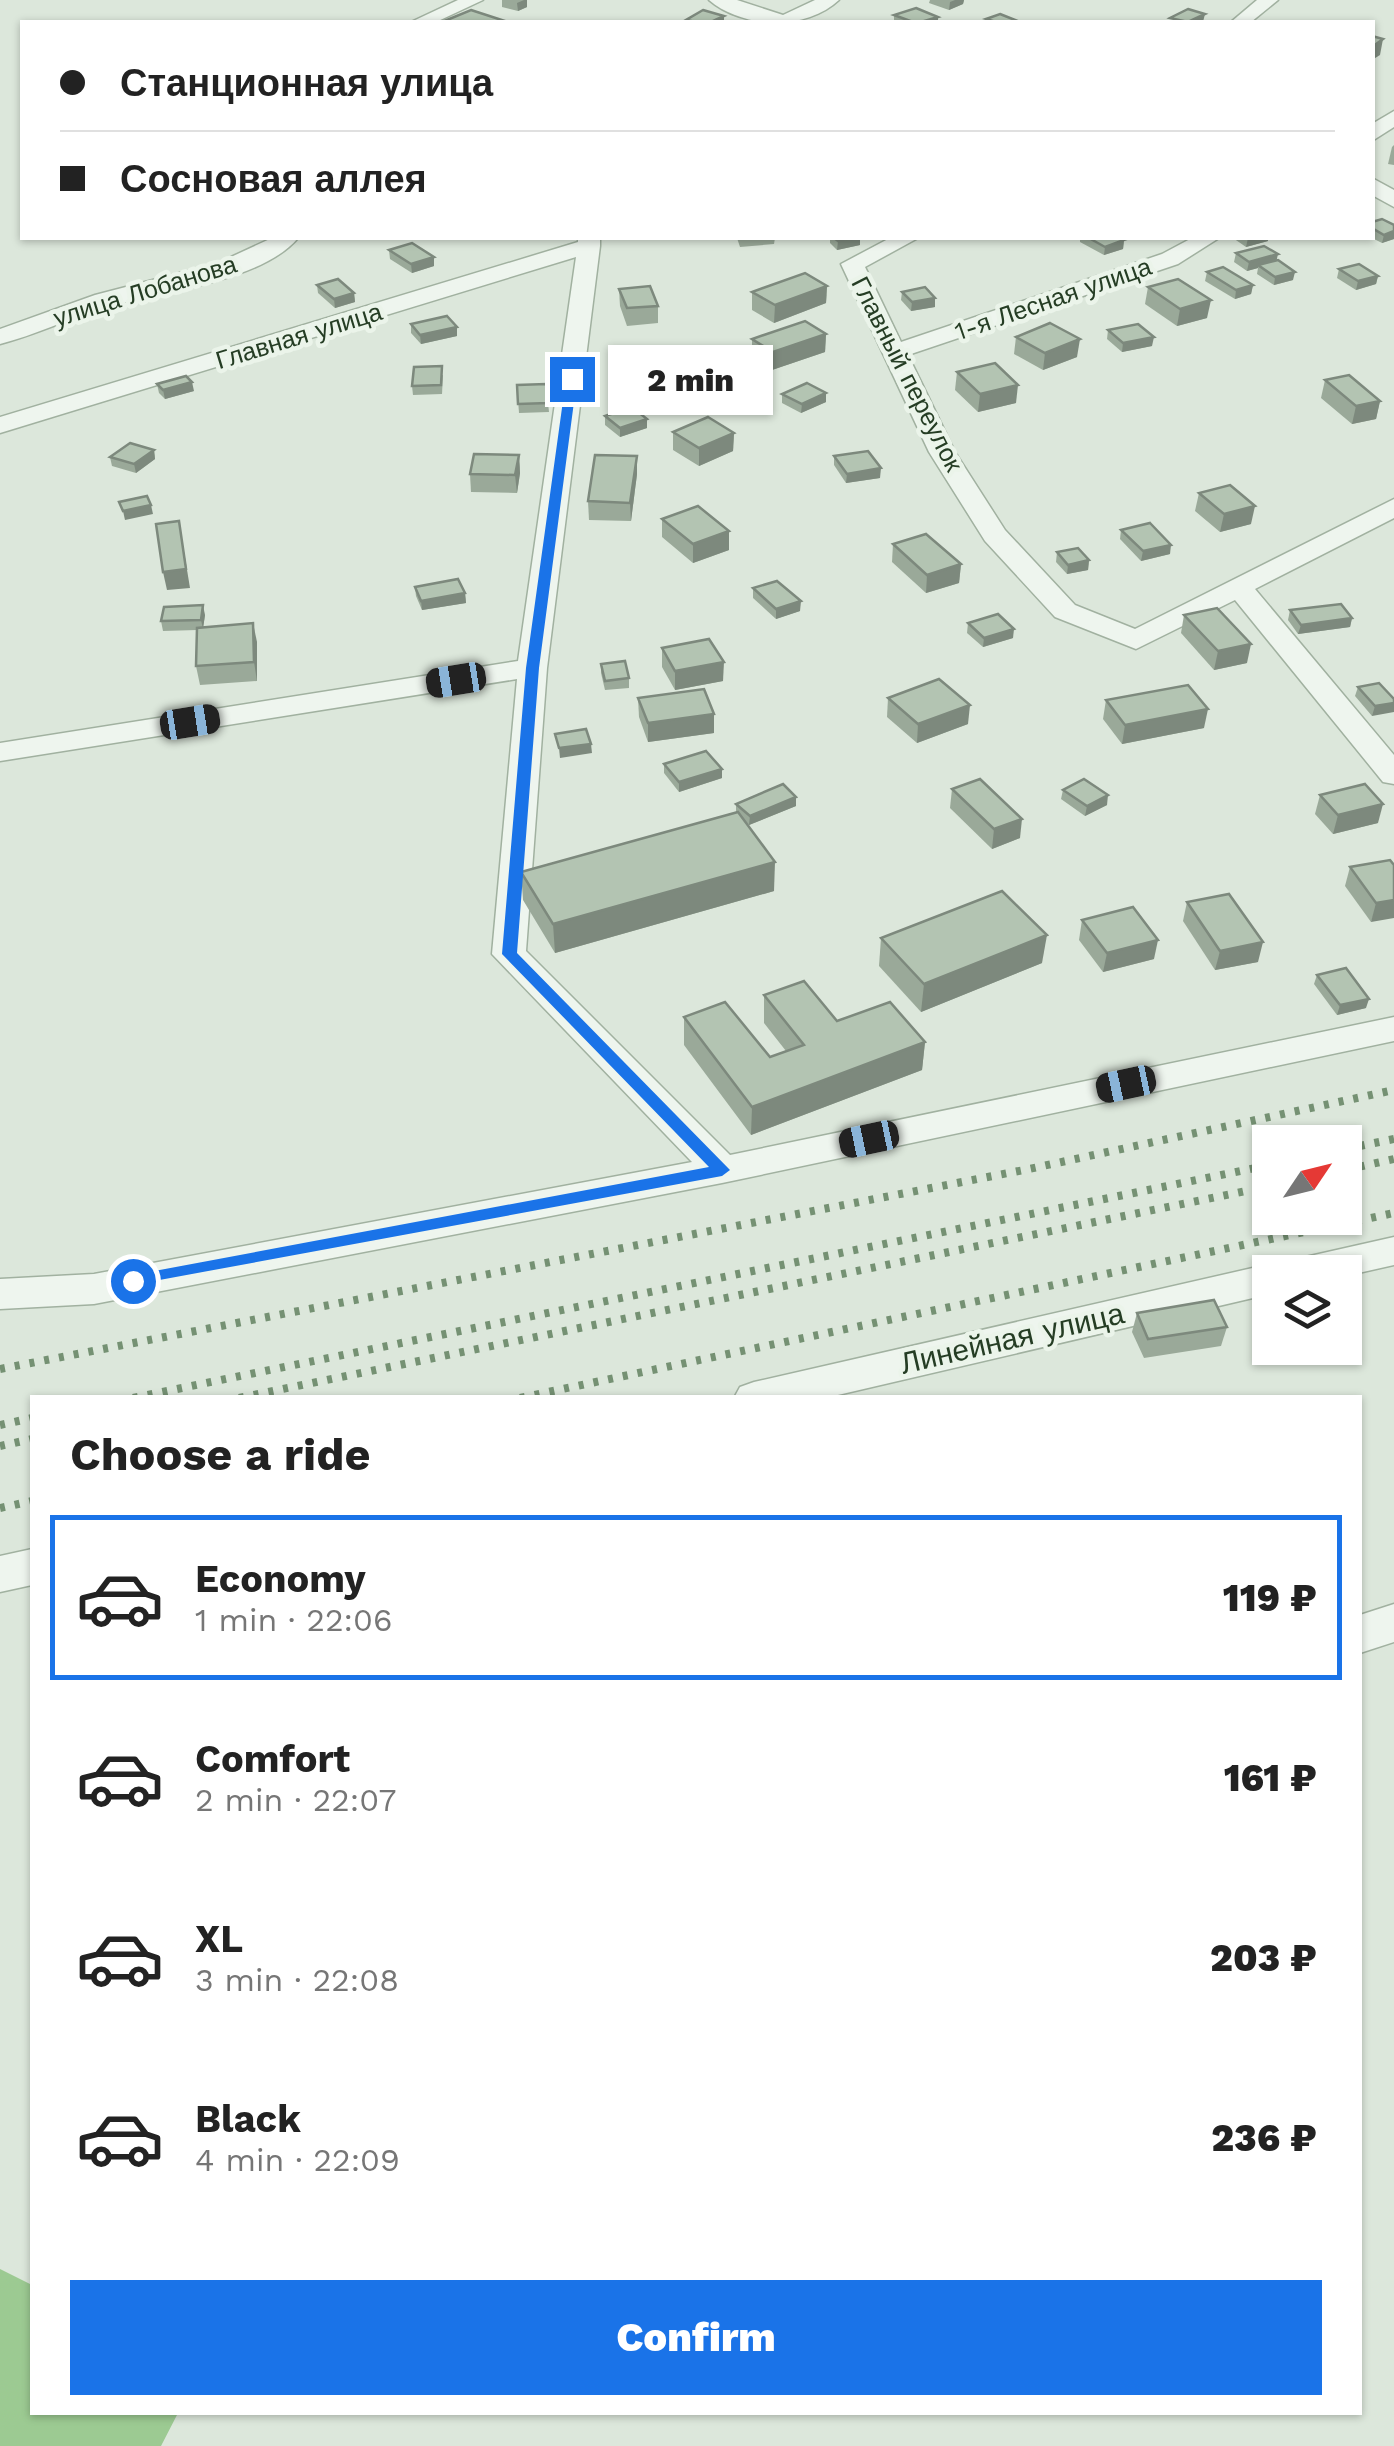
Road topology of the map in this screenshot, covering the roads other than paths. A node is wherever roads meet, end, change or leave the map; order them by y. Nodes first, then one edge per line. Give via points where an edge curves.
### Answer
1 (474, 0) edge
2 (718, 0) edge
3 (830, 0) edge
4 (1270, 0) edge
5 (810, 10) junction
6 (425, 20) edge
7 (778, 20) edge
8 (788, 20) edge
9 (828, 20) edge
10 (1243, 20) edge
11 (283, 240) edge
12 (903, 240) edge
13 (1204, 240) edge
14 (589, 242) edge
15 (0, 337) edge
16 (894, 352) junction
17 (0, 425) edge
18 (1394, 508) edge
19 (1240, 590) junction
20 (532, 668) junction
21 (0, 752) edge
22 (1394, 775) edge
23 (1394, 1029) edge
24 (722, 1170) junction
25 (1394, 1251) edge
26 (1362, 1258) edge
27 (1252, 1284) edge
28 (0, 1294) edge
29 (767, 1395) edge
30 (30, 1566) edge
31 (0, 1574) edge
32 (1394, 1623) edge
33 (1362, 1633) edge

1 - 6 street
2 - 7 street
3 - 5 street
4 - 10 street
5 - 8 street
5 - 9 street
11 - 15 street, улица Лобанова via 225,270 114,297
12 - 16 street, Главный переулок via 852,264
13 - 16 street, 1-я Лесная улица via 1170,259
14 - 17 street, Главная улица
14 - 20 street
16 - 19 street, Главный переулок via 942,452 995,535 1065,611 1136,640
18 - 19 street
19 - 22 street
20 - 21 street
20 - 24 street via 509,954
23 - 24 street
24 - 28 street via 94,1289
25 - 26 street
27 - 29 street, Линейная улица
30 - 31 street
32 - 33 street

